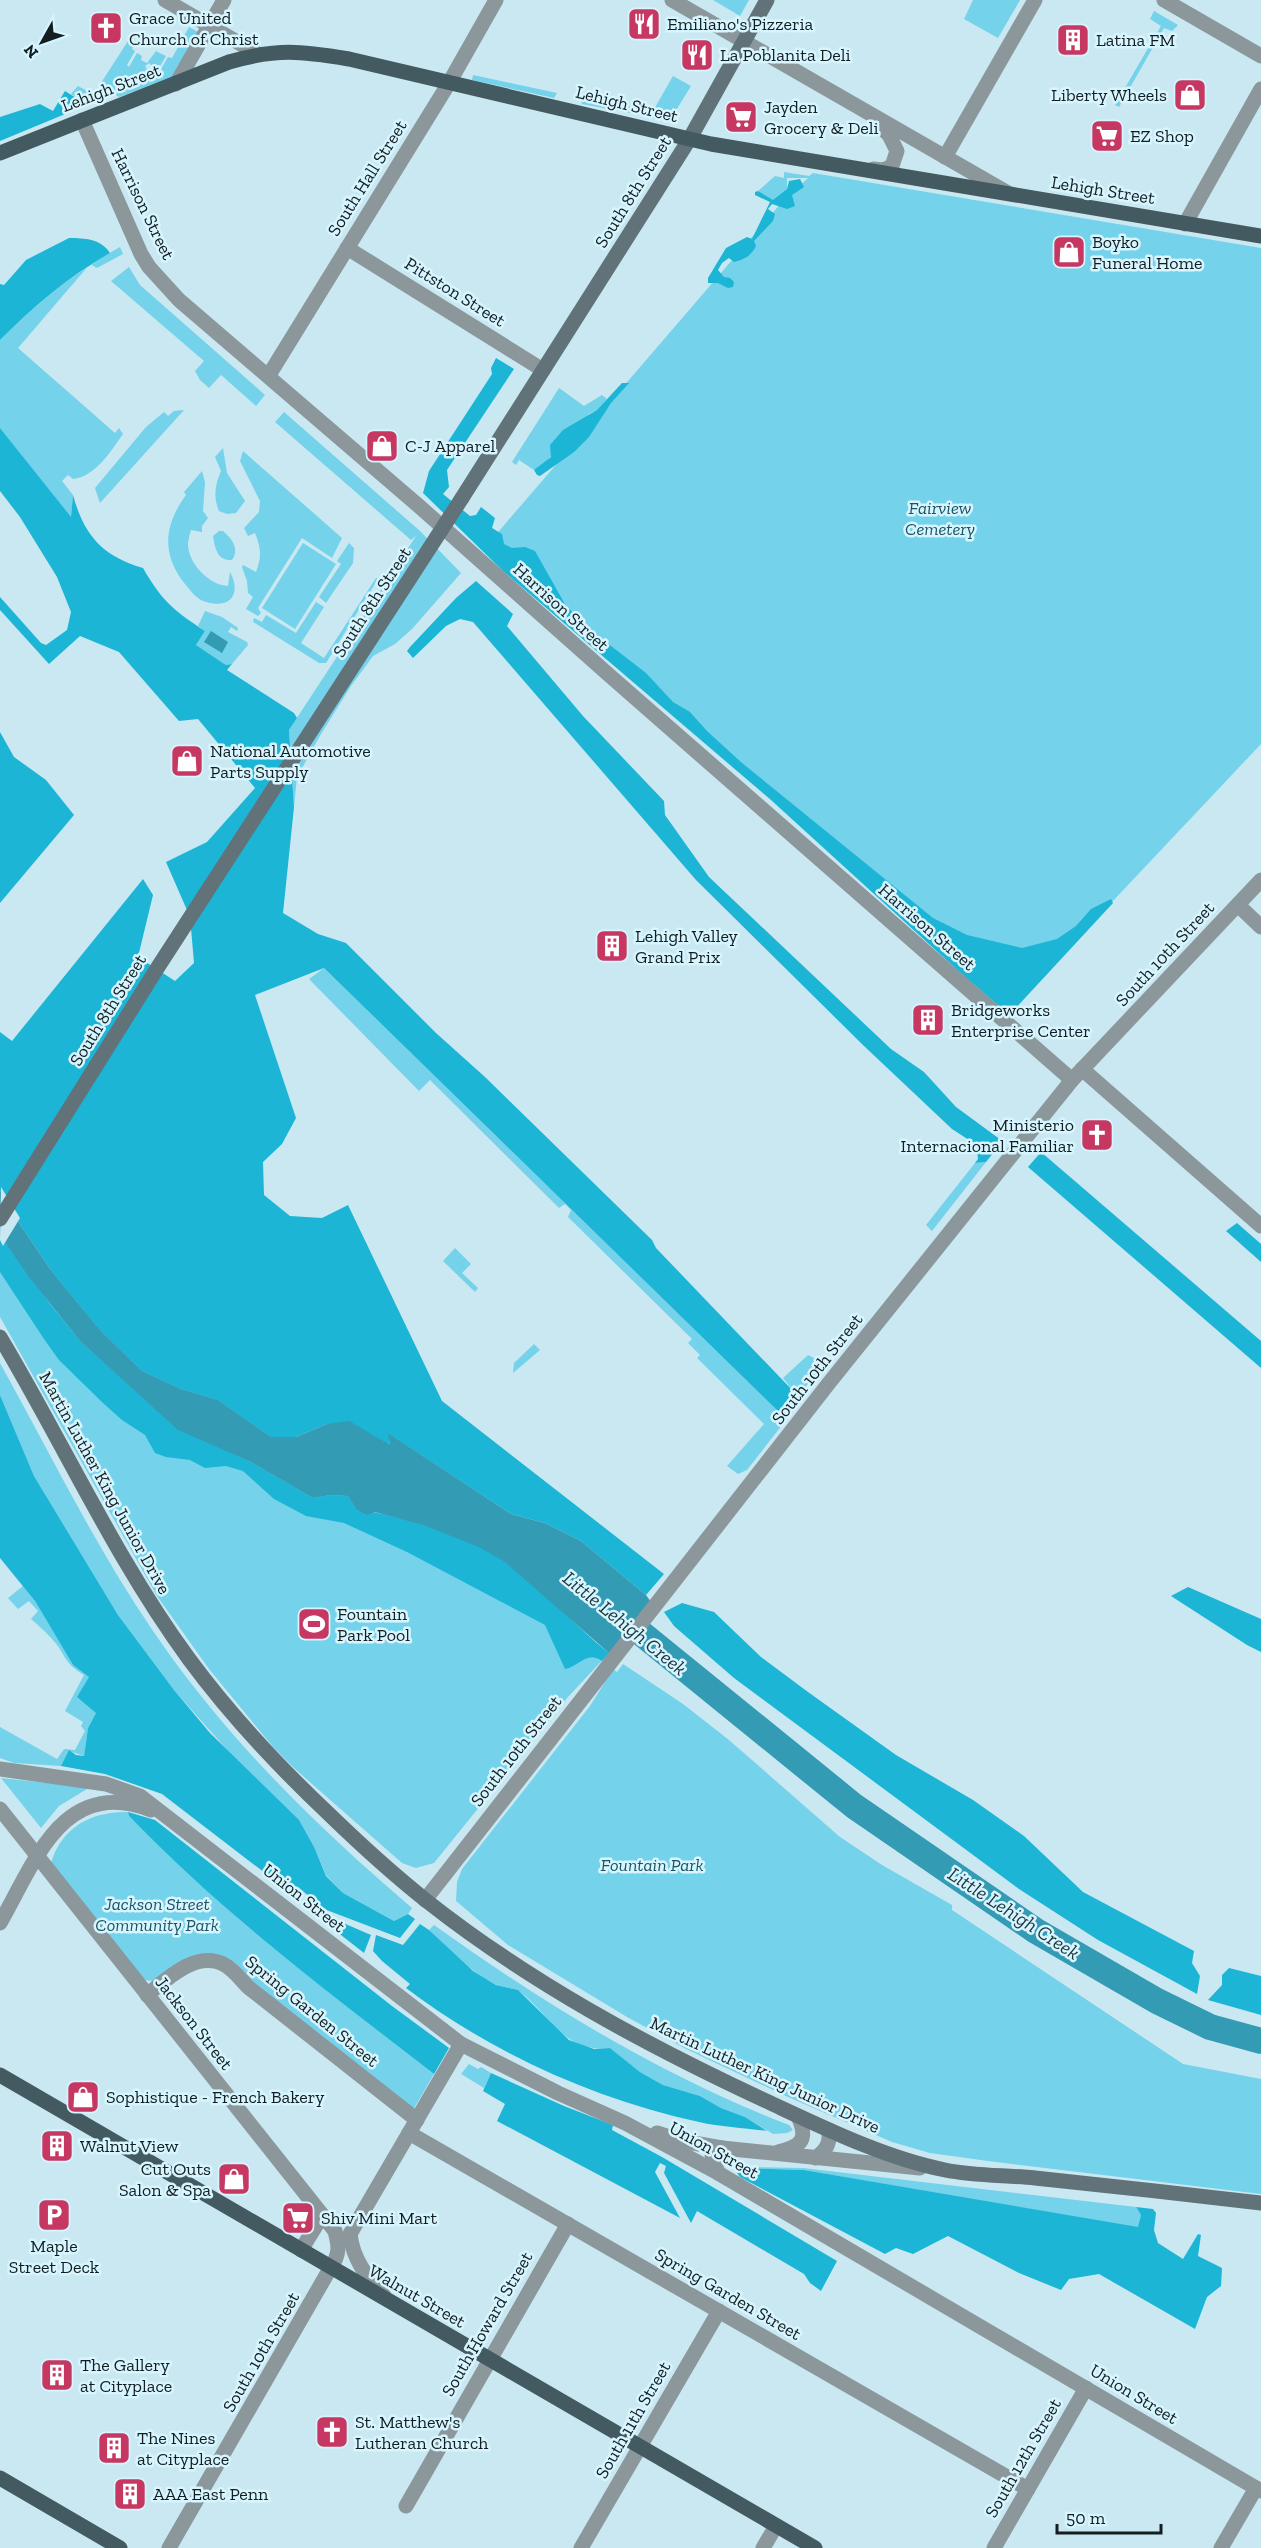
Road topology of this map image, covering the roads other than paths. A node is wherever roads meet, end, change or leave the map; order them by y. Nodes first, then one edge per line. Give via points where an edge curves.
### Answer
1 (165, 0) edge
2 (224, 0) edge
3 (496, 0) edge
4 (672, 0) edge
5 (767, 0) edge
6 (1035, 0) edge
7 (1164, 0) edge
8 (209, 25) junction
9 (744, 41) junction
10 (258, 54) junction
11 (1261, 56) edge
12 (449, 83) junction
13 (176, 84) junction
14 (1261, 89) edge
15 (861, 108) junction
16 (82, 120) junction
17 (689, 140) junction
18 (0, 153) edge
19 (945, 157) junction
20 (828, 164) junction
21 (1011, 195) junction
22 (1185, 224) junction
23 (1261, 236) edge
24 (347, 248) junction
25 (543, 370) junction
26 (269, 375) junction
27 (1261, 880) edge
28 (1238, 905) junction
29 (1261, 927) edge
30 (1077, 1075) junction
31 (0, 1219) edge
32 (1261, 1226) edge
33 (0, 1337) edge
34 (0, 1769) edge
35 (0, 1809) edge
36 (168, 1816) junction
37 (38, 1857) junction
38 (425, 1900) junction
39 (0, 1923) edge
40 (147, 1995) junction
41 (461, 2044) junction
42 (0, 2075) edge
43 (798, 2115) junction
44 (625, 2123) junction
45 (413, 2126) junction
46 (829, 2130) junction
47 (722, 2148) junction
48 (772, 2153) junction
49 (816, 2158) junction
50 (947, 2171) junction
51 (718, 2173) junction
52 (309, 2198) junction
53 (1261, 2203) edge
54 (568, 2224) junction
55 (335, 2231) junction
56 (350, 2234) junction
57 (301, 2250) junction
58 (331, 2268) junction
59 (392, 2304) junction
60 (719, 2311) junction
61 (489, 2360) junction
62 (1086, 2388) junction
63 (640, 2446) junction
64 (0, 2478) edge
65 (1028, 2489) junction
66 (1258, 2489) edge
67 (406, 2506) dead end
68 (776, 2526) junction
69 (120, 2548) edge
70 (170, 2548) edge
71 (582, 2548) edge
72 (763, 2548) edge
73 (815, 2548) edge
74 (994, 2548) edge
75 (1221, 2548) edge

1 - 8 street
2 - 8 street
3 - 12 street, South Hall Street
4 - 9 street
5 - 9 main road, South 8th Street
6 - 19 street
7 - 11 street
8 - 10 street
8 - 13 street
9 - 15 street
9 - 17 main road, South 8th Street
10 - 12 main road, Lehigh Street via 301,51
10 - 13 main road, Lehigh Street
12 - 17 main road, Lehigh Street
12 - 24 street, South Hall Street
13 - 16 main road, Lehigh Street
14 - 22 street
15 - 19 street
15 - 20 street via 889,135 897,151 892,166 883,170
16 - 18 main road, Lehigh Street
16 - 26 street, Harrison Street via 149,267 179,300
17 - 20 main road, Lehigh Street
17 - 25 main road, South 8th Street
19 - 21 street
20 - 21 main road, Lehigh Street
21 - 22 main road, Lehigh Street
22 - 23 main road, Lehigh Street
24 - 25 street, Pittston Street
24 - 26 street, South Hall Street
25 - 31 main road, South 8th Street, bridge
26 - 30 street, Harrison Street
27 - 28 street, South 10th Street
28 - 29 street
28 - 30 street, South 10th Street
30 - 32 street, Harrison Street
30 - 38 street, South 10th Street via 829,1383
33 - 38 main road, Martin Luther King Junior Drive via 120,1555 189,1660 286,1773
34 - 36 street, Union Street via 123,1789
35 - 37 street, Jackson Street
36 - 37 street, Union Street via 129,1803 98,1802 63,1821
36 - 41 street, Union Street
37 - 39 street, Union Street
37 - 40 street, Jackson Street
38 - 43 main road, Martin Luther King Junior Drive via 507,1959 591,2011 689,2065
40 - 45 street, Spring Garden Street via 185,1967 202,1961 223,1964
40 - 52 street, Jackson Street
41 - 44 street, Union Street
41 - 45 street
42 - 57 main road, Walnut Street
43 - 46 main road, Martin Luther King Junior Drive
43 - 48 street via 803,2138 798,2145
44 - 47 street
44 - 51 street, Union Street
45 - 54 street, Spring Garden Street
45 - 56 street
46 - 49 street via 826,2150
46 - 50 main road, Martin Luther King Junior Drive
47 - 48 street
47 - 51 street via 712,2155
48 - 49 street
49 - 50 street
50 - 53 main road, Martin Luther King Junior Drive
51 - 62 street, Union Street
52 - 55 street, Jackson Street
52 - 57 street via 317,2224
54 - 60 street, Spring Garden Street
54 - 61 street, South Howard Street
55 - 56 street
55 - 58 street via 339,2248
56 - 59 street via 358,2264
57 - 58 main road, Walnut Street
58 - 59 main road, Walnut Street
58 - 70 street, South 10th Street
59 - 61 main road, Walnut Street
60 - 63 street, South 11th Street
60 - 65 street, Spring Garden Street
61 - 63 main road, Walnut Street
61 - 67 street, South Howard Street
62 - 65 street, South 12th Street
62 - 66 street, Union Street
63 - 68 main road, Walnut Street
63 - 71 street, South 11th Street
64 - 69 main road
65 - 74 street, South 12th Street
66 - 75 street
68 - 72 street
68 - 73 main road, Walnut Street

